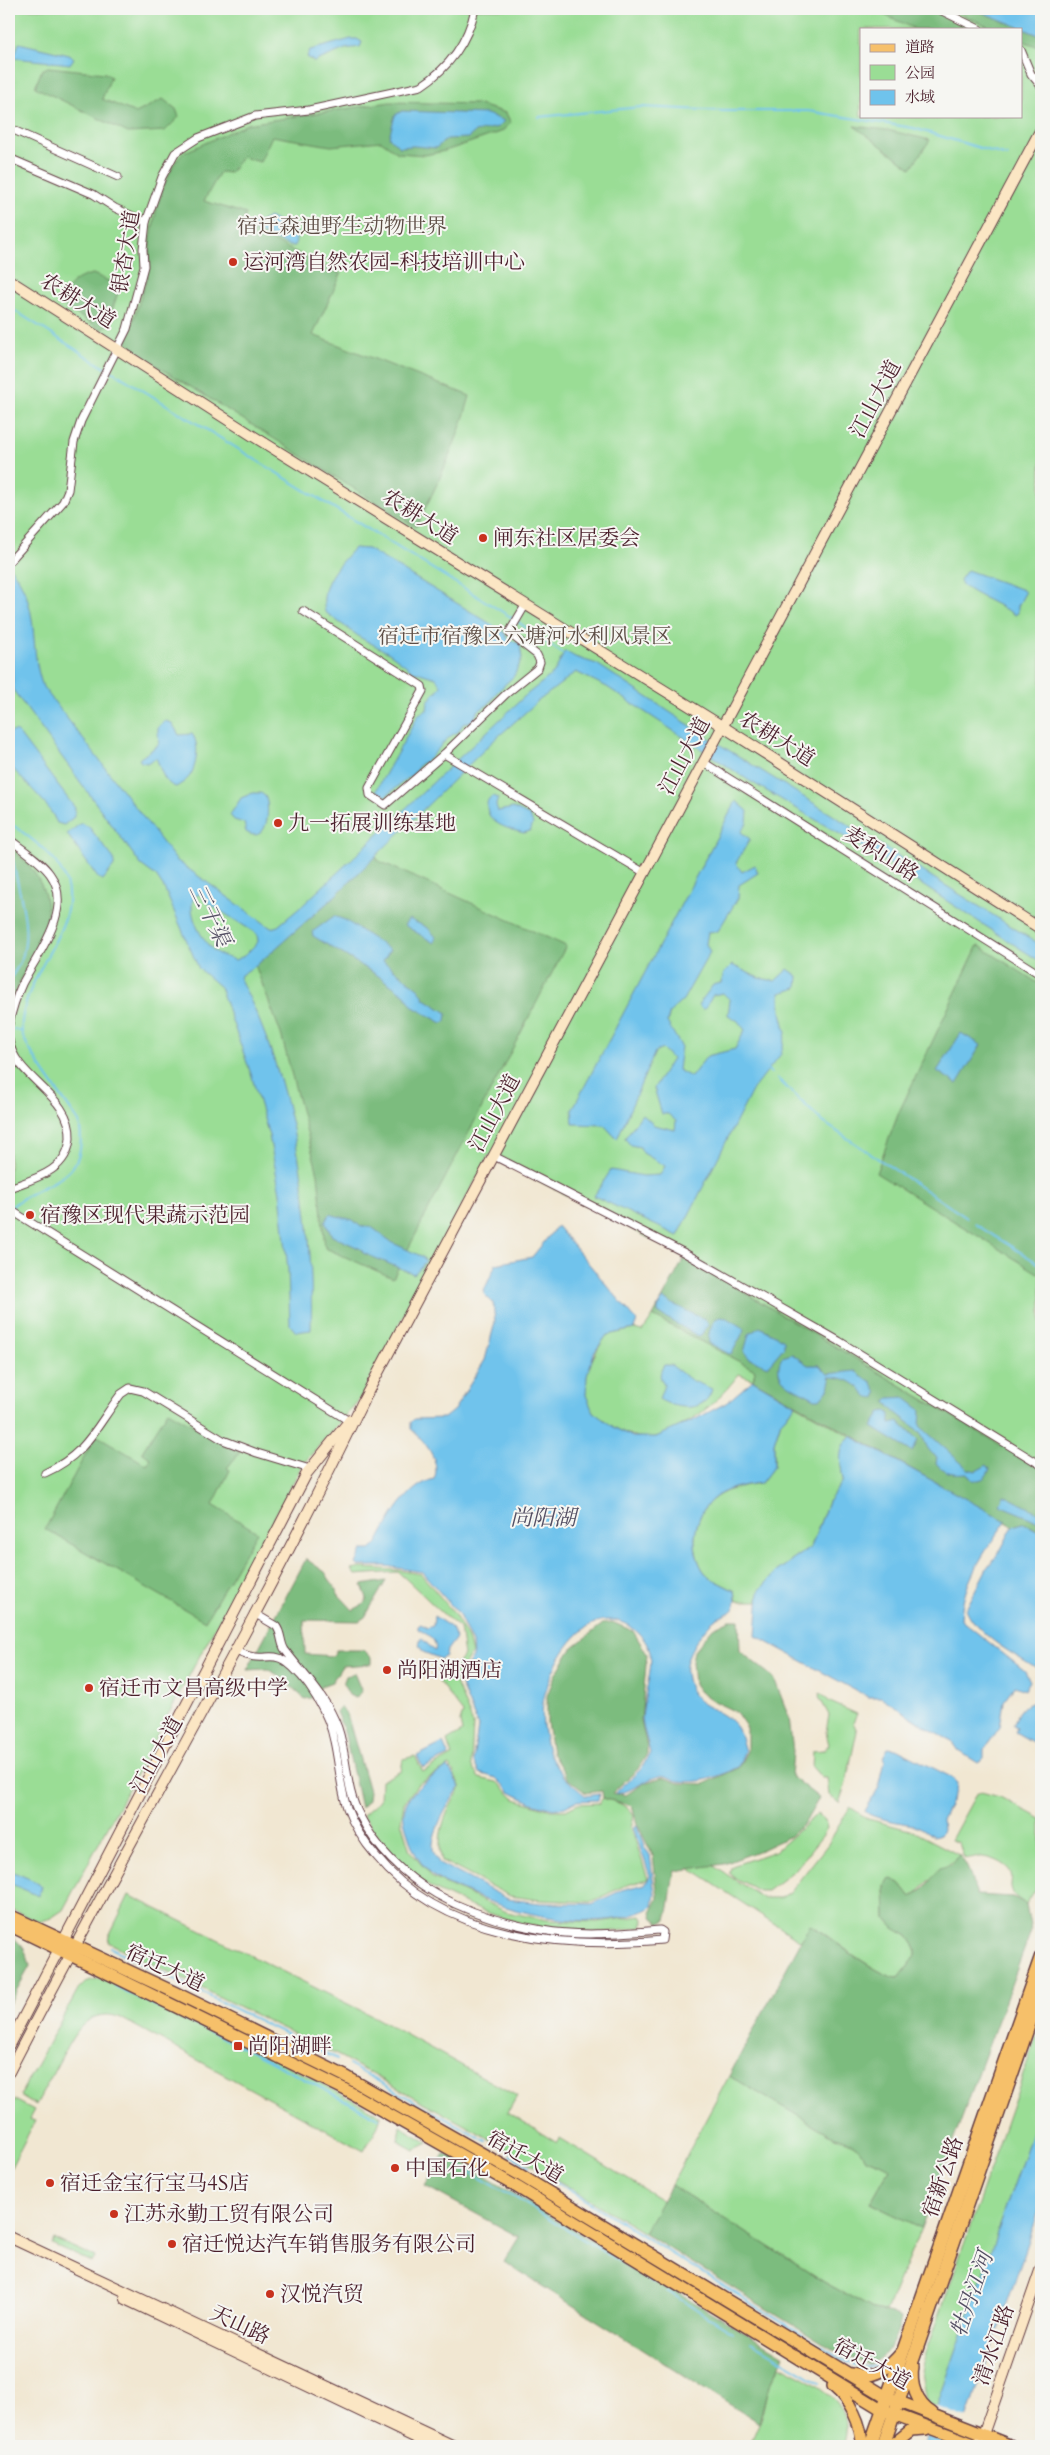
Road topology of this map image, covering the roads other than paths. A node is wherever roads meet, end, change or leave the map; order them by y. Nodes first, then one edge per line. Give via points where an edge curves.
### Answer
1 (475, 9) edge
2 (938, 9) edge
3 (977, 28) edge
4 (1022, 52) edge
5 (1041, 86) edge
6 (9, 128) edge
7 (1041, 129) edge
8 (9, 158) edge
9 (118, 177) dead end
10 (146, 222) junction
11 (9, 280) edge
12 (118, 348) junction
13 (9, 562) edge
14 (526, 604) junction
15 (303, 611) dead end
16 (721, 728) junction
17 (446, 755) junction
18 (704, 761) junction
19 (9, 839) edge
20 (645, 873) junction
21 (1041, 928) edge
22 (1041, 975) edge
23 (9, 1024) edge
24 (9, 1040) edge
25 (494, 1156) junction
26 (9, 1188) edge
27 (12, 1211) edge
28 (363, 1401) junction
29 (349, 1421) junction
30 (1041, 1465) edge
31 (310, 1470) junction
32 (45, 1473) dead end
33 (254, 1613) junction
34 (235, 1651) junction
35 (9, 1916) edge
36 (9, 1925) edge
37 (60, 1944) junction
38 (72, 1950) junction
39 (1041, 1957) edge
40 (1041, 1990) edge
41 (9, 2045) edge
42 (9, 2072) edge
43 (9, 2238) edge
44 (9, 2245) edge
45 (1041, 2268) edge
46 (909, 2355) junction
47 (800, 2360) junction
48 (843, 2371) junction
49 (893, 2400) junction
50 (888, 2412) junction
51 (946, 2422) junction
52 (932, 2430) junction
53 (978, 2442) edge
54 (433, 2446) edge
55 (454, 2446) edge
56 (862, 2446) edge
57 (870, 2446) edge
58 (883, 2446) edge
59 (892, 2446) edge
60 (1012, 2446) edge

1 - 10 street, 银杏大道 via 453,57 422,86 309,110 255,116 184,146 175,153 162,177
2 - 3 street
4 - 5 street via 1031,74
6 - 9 street
7 - 16 main road, 江山大道
8 - 10 street via 93,194
10 - 12 street, 银杏大道 via 144,266 135,304
11 - 12 main road, 农耕大道
12 - 13 street, 银杏大道 via 81,421 63,502
12 - 14 main road, 农耕大道 via 253,436
14 - 16 main road, 农耕大道
14 - 17 street via 510,634 537,655 538,668 506,694
15 - 17 street via 422,686 423,691 369,788 370,794 388,804
16 - 18 main road, 江山大道
16 - 21 main road, 农耕大道
17 - 20 street
18 - 20 main road, 江山大道
18 - 22 street, 麦积山路
19 - 23 street via 50,874 56,888 57,912 52,929 13,1006
20 - 25 main road, 江山大道
24 - 26 street via 18,1060 56,1101 70,1129 63,1159 51,1172
25 - 28 main road, 江山大道
25 - 30 street via 683,1252 839,1341
27 - 29 street
28 - 29 main road, 江山大道
28 - 33 main road, 江山大道 via 328,1475
29 - 31 main road, 江山大道
31 - 32 street via 233,1444 143,1391 130,1388 118,1398 84,1447
31 - 37 main road, 江山大道
33 - 34 main road, 江山大道
33 - 34 street via 276,1626 283,1648 305,1672 331,1713 341,1738 359,1816 404,1873 460,1907 520,1925 596,1934 660,1930 663,1932 662,1940 588,1944 542,1939 466,1919 418,1894 384,1866 354,1823 342,1789 331,1731 306,1683 281,1658 256,1658
34 - 38 main road, 江山大道
35 - 37 main road, 宿迁大道
36 - 37 main road, 宿迁大道
37 - 38 main road, 宿迁大道
37 - 41 main road, 江山大道
38 - 42 main road, 江山大道
38 - 47 main road, 宿迁大道 via 385,2111 517,2187
38 - 48 main road, 宿迁大道 via 347,2077 528,2179
39 - 46 highway, 宿新公路
40 - 46 highway, 宿新公路
43 - 55 main road, 天山路
44 - 54 main road, 天山路
45 - 53 main road, 清水江路
46 - 48 main road via 878,2374 860,2376
46 - 49 highway, 宿新公路
46 - 51 main road via 918,2400 926,2410
47 - 50 main road, 宿迁大道
47 - 56 main road via 842,2394 858,2424
48 - 49 main road, 宿迁大道
49 - 50 highway, 宿新公路
49 - 51 main road, 宿迁大道
50 - 52 main road, 宿迁大道
50 - 57 highway
50 - 58 highway
51 - 53 main road, 宿迁大道
52 - 53 main road, 宿迁大道
52 - 59 main road via 911,2430
53 - 60 main road, 宿迁大道

